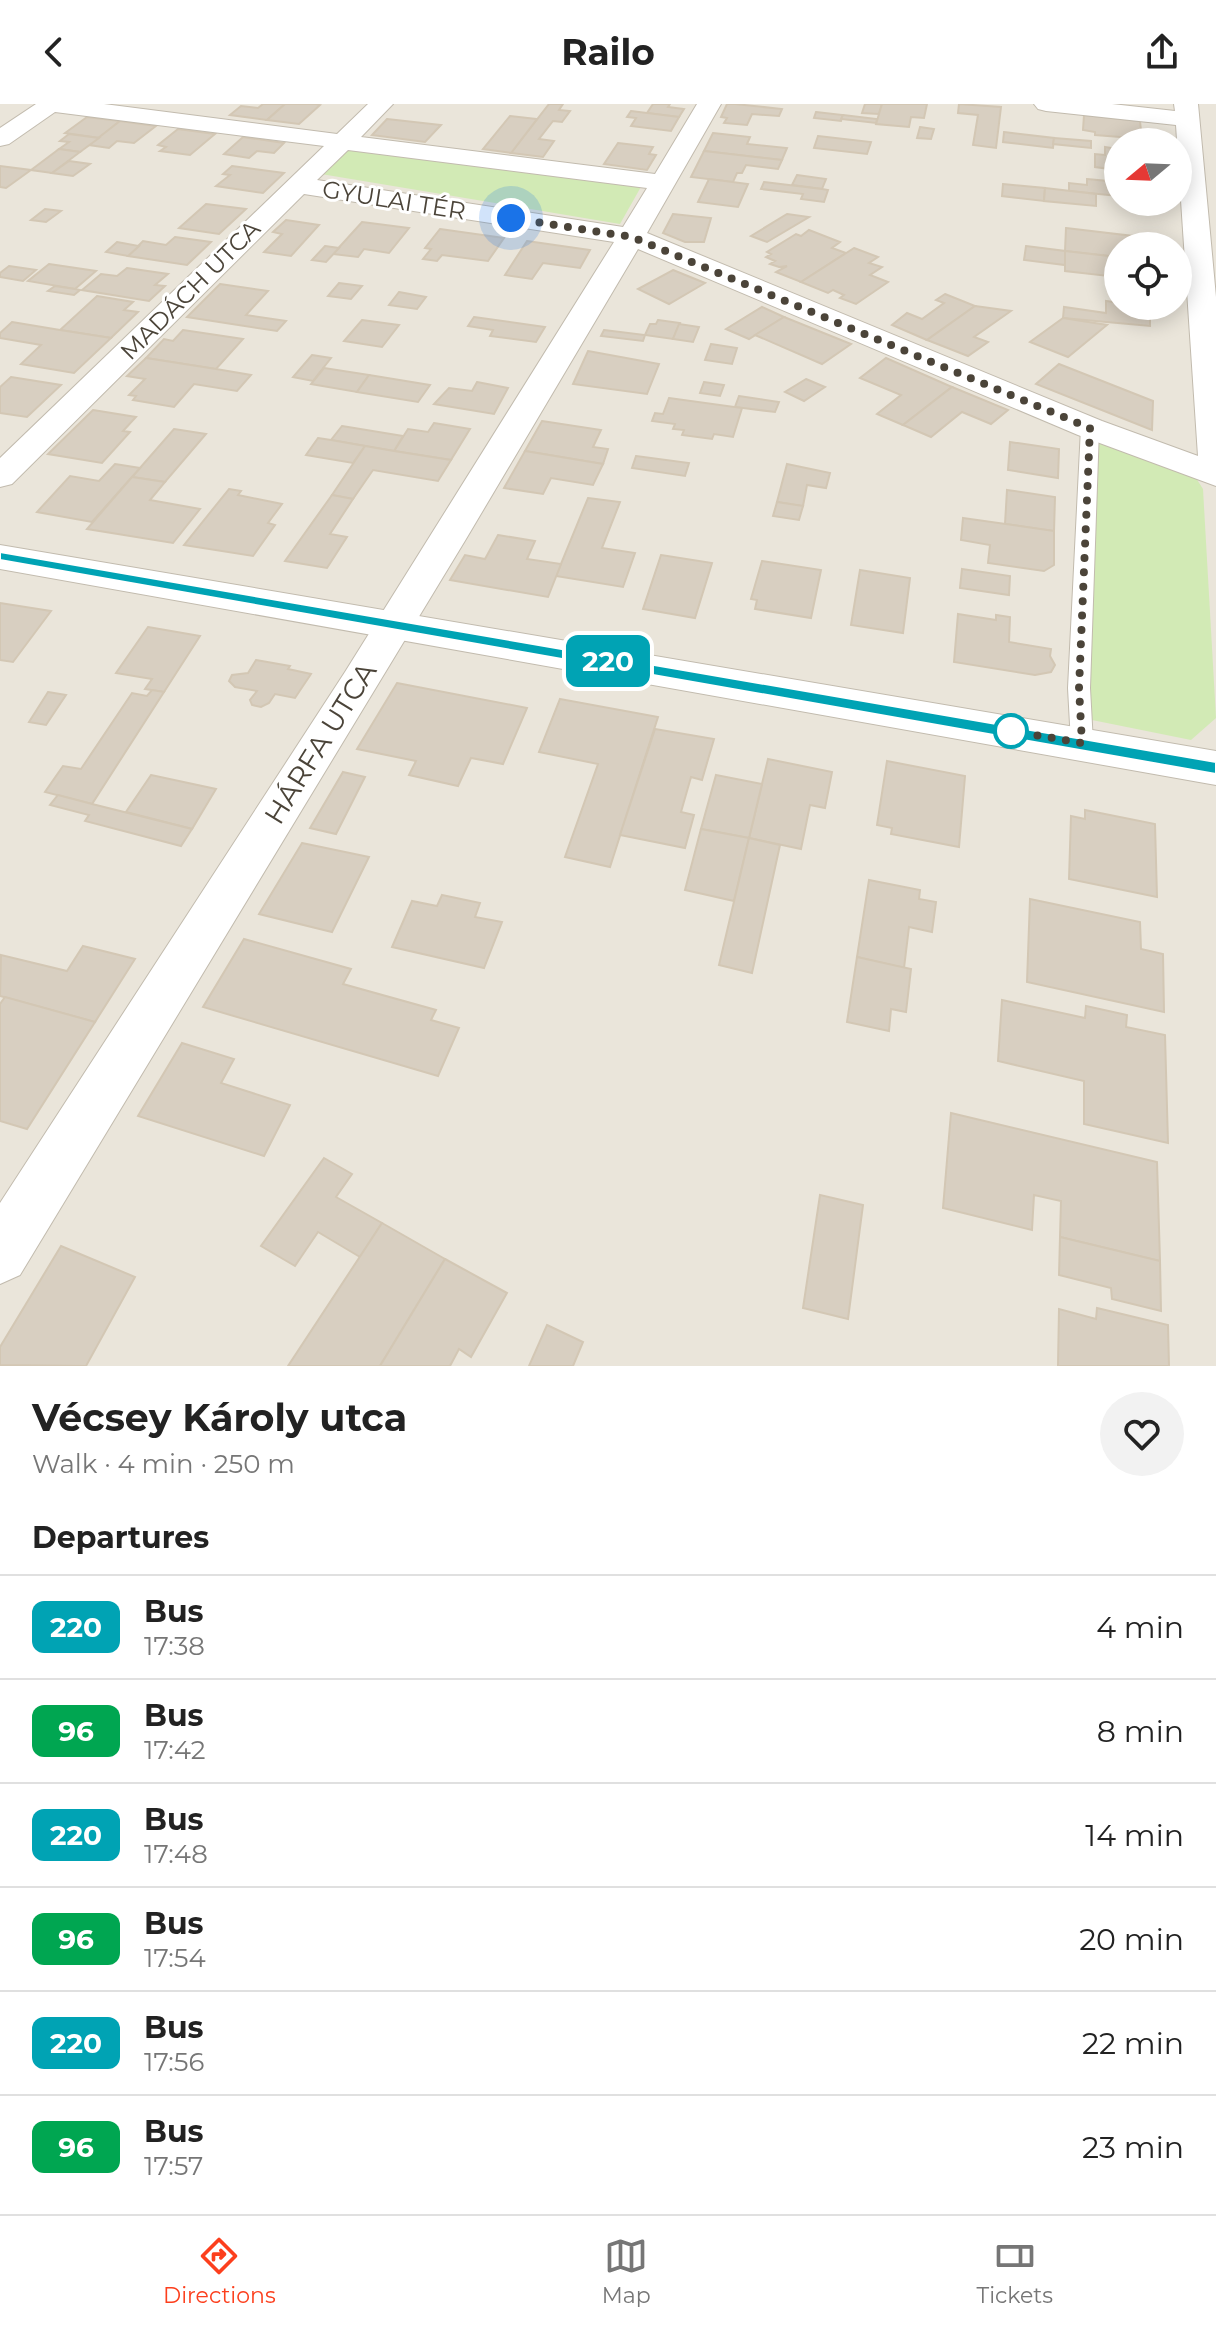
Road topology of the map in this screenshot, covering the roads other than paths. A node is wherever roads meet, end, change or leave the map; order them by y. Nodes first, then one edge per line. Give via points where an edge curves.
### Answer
1 (51, 104) edge
2 (381, 104) edge
3 (709, 104) edge
4 (1046, 104) edge
5 (1187, 111) edge
6 (0, 139) edge
7 (343, 141) junction
8 (664, 183) junction
9 (297, 185) junction
10 (632, 237) junction
11 (1090, 428) junction
12 (1216, 476) edge
13 (0, 477) edge
14 (0, 557) edge
15 (394, 624) junction
16 (1082, 743) junction
17 (1216, 768) edge
18 (0, 1255) edge

1 - 6 street
1 - 7 street, GYULAI TÉR
2 - 7 street, MADÁCH UTCA
3 - 8 street, HÁRFA UTCA
4 - 5 street
5 - 12 street
7 - 8 street, GYULAI TÉR
7 - 9 street, MADÁCH UTCA
8 - 10 street, HÁRFA UTCA
9 - 10 street, GYULAI TÉR
9 - 13 street, MADÁCH UTCA
10 - 11 street, GYULAI TÉR
10 - 15 street, HÁRFA UTCA
11 - 12 street, GYULAI TÉR
11 - 16 lane via 1079,688
14 - 15 street
15 - 16 street
15 - 18 street, HÁRFA UTCA
16 - 17 street

